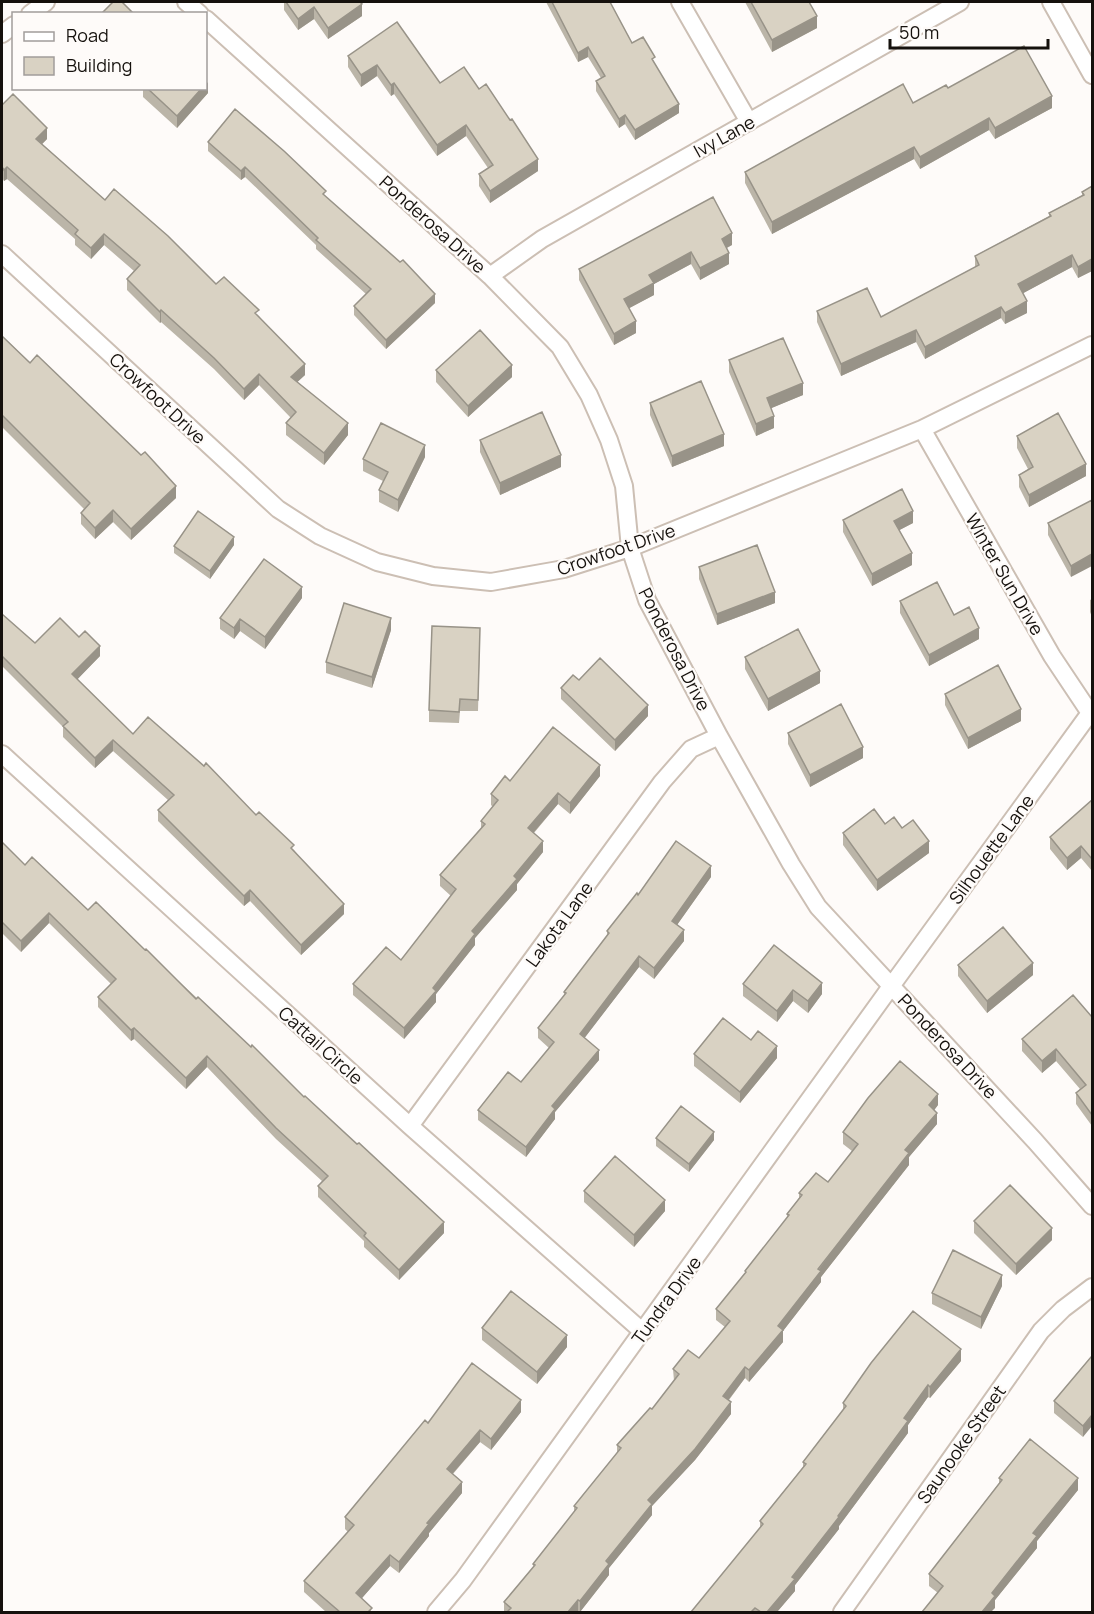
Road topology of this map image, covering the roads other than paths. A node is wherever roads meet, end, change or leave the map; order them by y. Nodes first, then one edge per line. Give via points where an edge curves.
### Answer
1 (46, 2) edge
2 (186, 2) edge
3 (680, 2) edge
4 (960, 2) edge
5 (1051, 2) edge
6 (33, 12) edge
7 (198, 12) edge
8 (207, 20) edge
9 (1092, 75) edge
10 (749, 122) junction
11 (2, 254) edge
12 (490, 276) junction
13 (1092, 345) edge
14 (922, 429) junction
15 (630, 548) junction
16 (1091, 715) edge
17 (719, 735) junction
18 (2, 754) edge
19 (892, 985) junction
20 (410, 1126) junction
21 (1092, 1206) edge
22 (1092, 1287) edge
23 (643, 1332) junction
24 (436, 1612) edge
25 (842, 1612) edge

1 - 6 street
2 - 7 street
3 - 10 street
4 - 10 street, Ivy Lane
5 - 9 street
8 - 12 street, Ponderosa Drive
10 - 12 street, Ivy Lane via 542,239
11 - 15 street, Crowfoot Drive via 278,509 320,536 377,562 433,576 491,582 564,569
12 - 15 street, Ponderosa Drive via 560,347 589,395 624,486
13 - 14 street, Crowfoot Drive
14 - 15 street, Crowfoot Drive
14 - 16 street, Winter Sun Drive via 1052,656
15 - 17 street, Ponderosa Drive via 647,600
16 - 19 street, Silhouette Lane
17 - 19 street, Ponderosa Drive via 818,907
17 - 20 street, Lakota Lane via 692,749 662,782
18 - 20 street, Cattail Circle
19 - 21 street, Ponderosa Drive
19 - 23 street, Tundra Drive
20 - 23 street, Cattail Circle
22 - 25 street, Saunooke Street via 1063,1308 1041,1331
23 - 24 street, Tundra Drive

